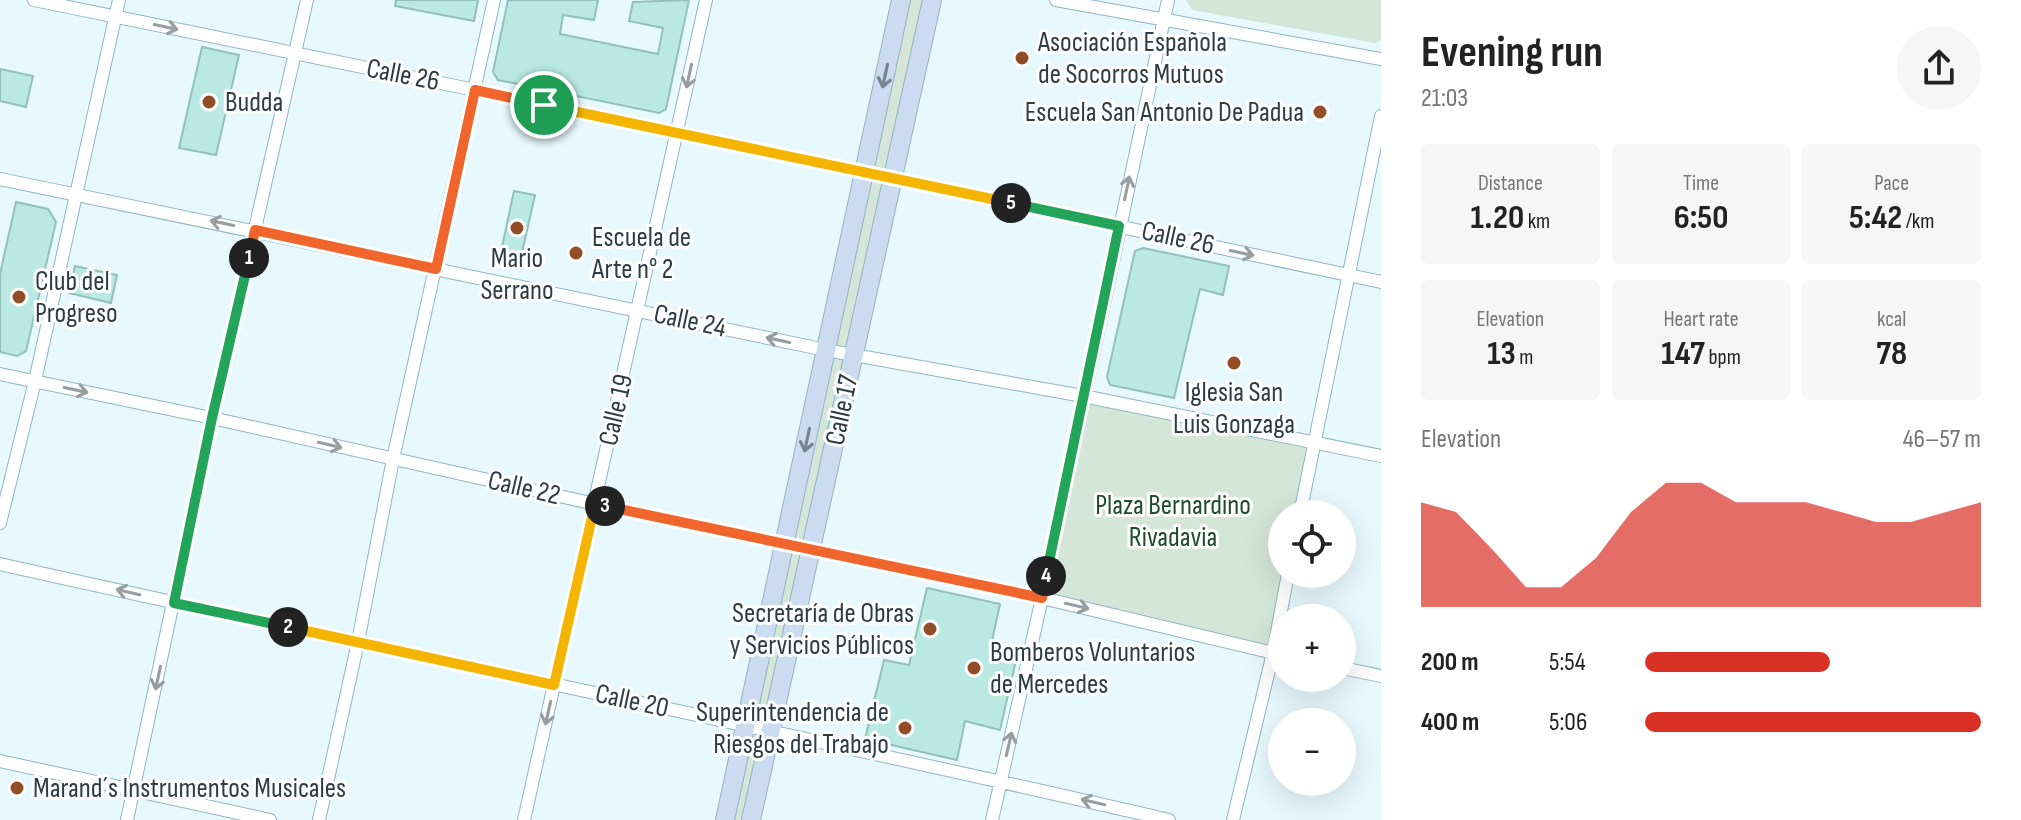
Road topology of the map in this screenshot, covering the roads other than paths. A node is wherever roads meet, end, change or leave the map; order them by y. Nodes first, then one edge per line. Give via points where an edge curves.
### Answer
1 (34, 0) edge
2 (119, 0) edge
3 (307, 0) edge
4 (494, 0) edge
5 (706, 0) edge
6 (901, 0) edge
7 (932, 0) edge
8 (1056, 0) edge
9 (1168, 0) edge
10 (116, 16) junction
11 (1164, 18) junction
12 (295, 54) junction
13 (1381, 59) edge
14 (475, 90) junction
15 (1381, 116) edge
16 (676, 133) junction
17 (865, 173) junction
18 (893, 178) junction
19 (0, 179) edge
20 (76, 193) junction
21 (1119, 226) junction
22 (255, 230) junction
23 (436, 269) junction
24 (1347, 275) junction
25 (1381, 282) edge
26 (639, 309) junction
27 (826, 350) junction
28 (854, 355) junction
29 (0, 374) edge
30 (35, 381) junction
31 (1083, 396) junction
32 (212, 418) junction
33 (1314, 442) junction
34 (1381, 456) edge
35 (393, 459) junction
36 (1303, 500) edge
37 (595, 504) junction
38 (0, 523) edge
39 (785, 543) junction
40 (812, 548) junction
41 (0, 564) edge
42 (1042, 598) junction
43 (174, 603) junction
44 (358, 642) junction
45 (1268, 652) edge
46 (1356, 671) edge
47 (1381, 676) edge
48 (554, 685) junction
49 (1268, 688) edge
50 (747, 725) junction
51 (771, 730) junction
52 (0, 761) edge
53 (1000, 781) junction
54 (133, 790) junction
55 (127, 820) edge
56 (270, 820) edge
57 (319, 820) edge
58 (524, 820) edge
59 (725, 820) edge
60 (751, 820) edge
61 (992, 820) edge
62 (1169, 820) edge
63 (1233, 820) edge

1 - 10 street, Calle 26
2 - 10 street
3 - 12 street
4 - 14 street
5 -> 16 street, Calle 19
6 -> 17 main road, Calle 17
7 - 18 main road, Calle 17
8 - 11 street
9 - 11 street
10 -> 12 street, Calle 26
10 - 20 street
11 - 13 street
21 -> 11 street
12 - 14 street, Calle 26
12 - 22 street
14 - 16 street, Calle 26
14 - 23 street
15 - 24 street
16 - 17 street, Calle 26
16 - 26 street, Calle 19
17 - 18 street, Calle 26
17 - 27 main road, Calle 17
18 - 21 street, Calle 26
18 - 28 main road, Calle 17
19 - 20 street, Calle 24
22 -> 20 street, Calle 24
20 - 30 street
21 -> 24 street, Calle 26
21 - 31 street
22 - 23 street, Calle 24
22 - 32 street
23 - 26 street, Calle 24
23 - 35 street
24 - 25 street, Calle 26
24 - 33 street
27 -> 26 street, Calle 24
26 - 37 street, Calle 19
27 - 28 street, Calle 24
27 -> 39 main road, Calle 17
28 - 31 street, Calle 24
28 - 40 main road, Calle 17
29 - 30 street, Calle 22
30 -> 32 street, Calle 22
30 - 38 street
31 - 33 street, Calle 24
31 - 42 street
32 -> 35 street, Calle 22
32 - 43 street
33 - 34 street, Calle 24
33 - 36 street
35 - 37 street, Calle 22
35 - 44 street
37 - 39 street, Calle 22
37 - 48 street, Calle 19
39 - 40 street, Calle 22
39 - 50 main road, Calle 17
40 - 42 street, Calle 22
40 - 51 main road, Calle 17
43 -> 41 street, Calle 20
42 -> 45 street, Calle 22
53 -> 42 street
43 - 44 street, Calle 20
43 -> 54 street
44 - 48 street, Calle 20
44 - 57 street
46 - 47 street
48 - 50 street, Calle 20
48 -> 58 street, Calle 19
49 - 63 street
50 - 51 street, Calle 20
50 - 59 main road, Calle 17
51 - 53 street, Calle 20
51 - 60 main road, Calle 17
52 - 54 street
53 - 61 street
62 -> 53 street, Calle 20
54 - 55 street
54 - 56 street

